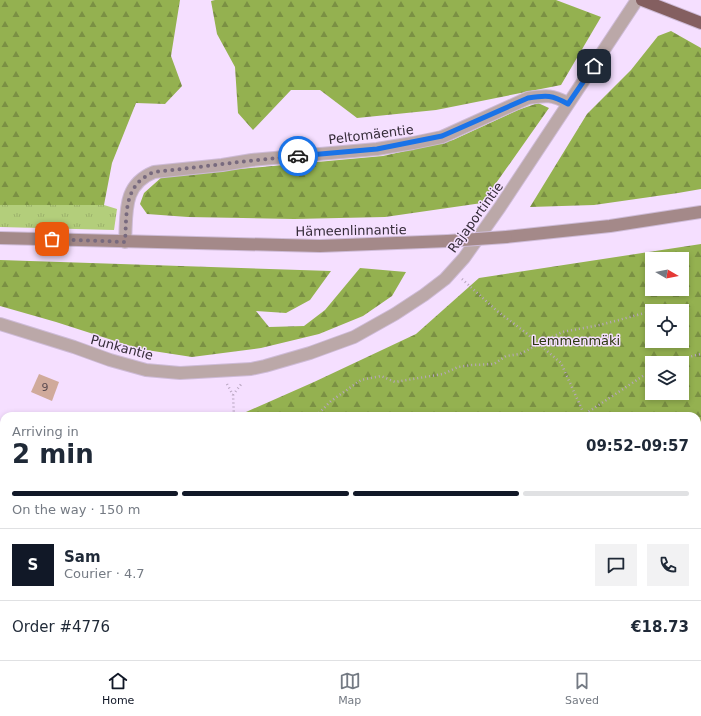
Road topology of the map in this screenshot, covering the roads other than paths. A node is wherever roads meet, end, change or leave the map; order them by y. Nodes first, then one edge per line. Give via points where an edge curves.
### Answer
1 (637, 0) edge
2 (642, 0) edge
3 (701, 23) edge
4 (568, 104) junction
5 (701, 212) edge
6 (0, 238) edge
7 (125, 242) junction
8 (0, 324) edge
9 (265, 366) joint

1 - 4 street, Rajaportintie
2 - 3 highway
4 - 7 street, Peltomäentie via 554,96 528,98 442,136 377,149 154,172 144,176 131,192 127,203
4 - 9 street, Rajaportintie via 500,207 464,258 445,279 395,314 354,337
5 - 7 main road, Hämeenlinnantie, bridge via 610,226 448,242 320,246
6 - 7 main road, Hämeenlinnantie
8 - 9 street, Punkantie via 146,370 180,373

